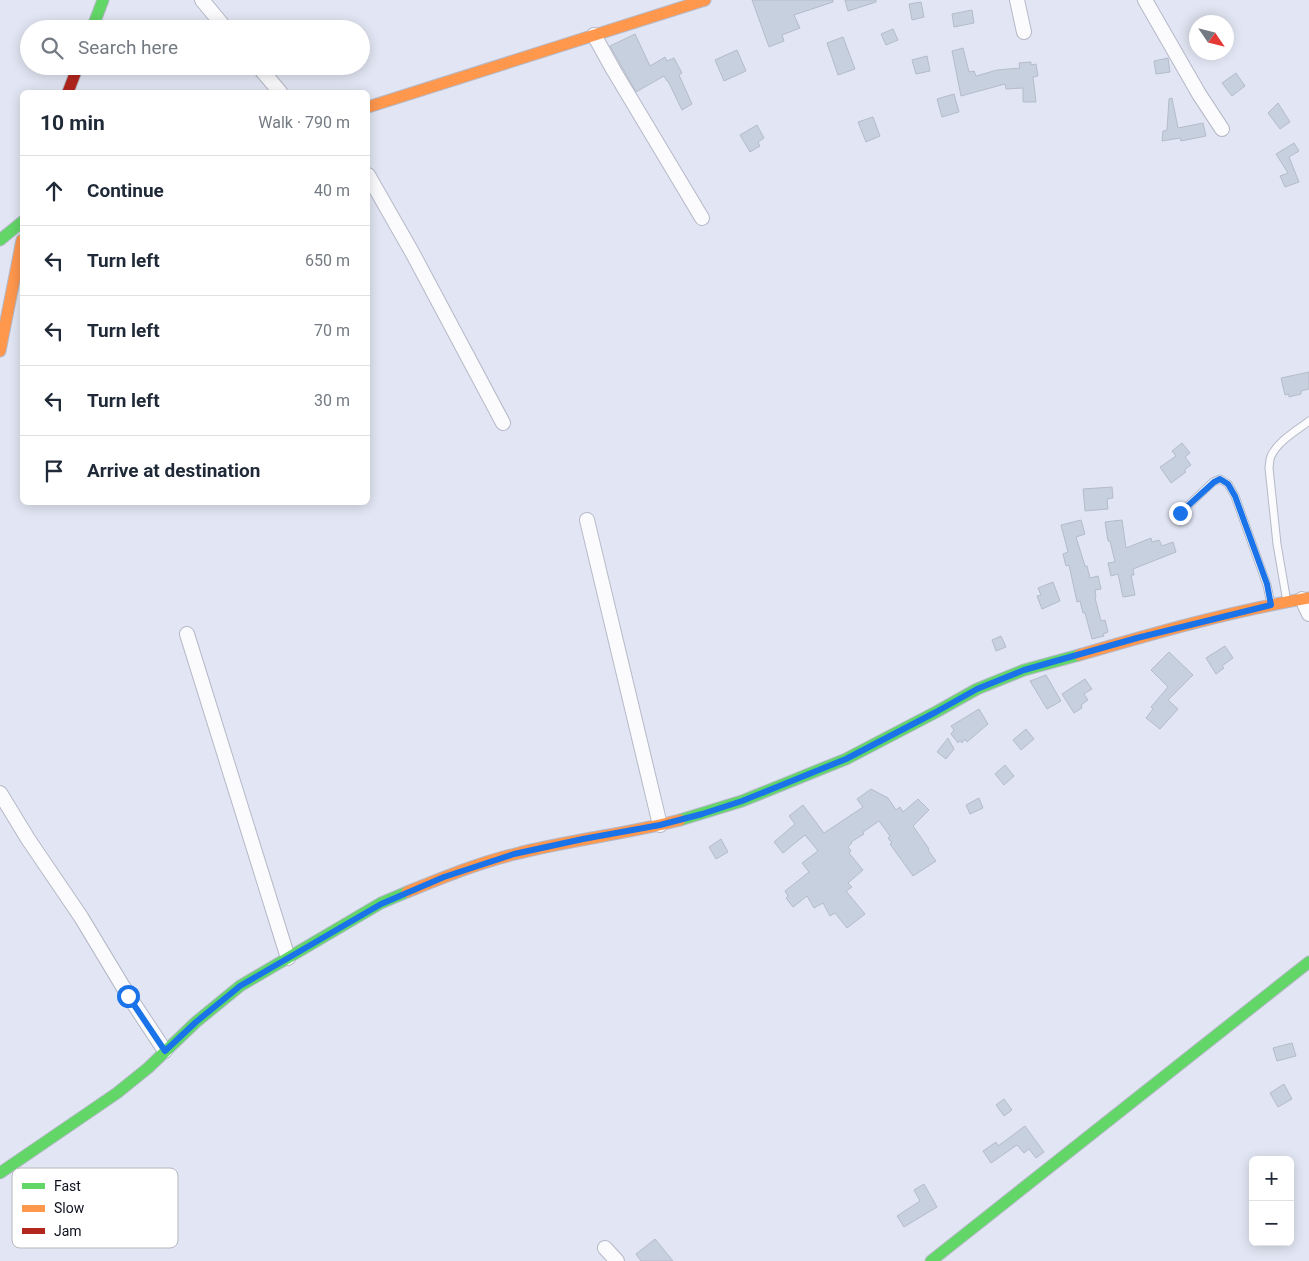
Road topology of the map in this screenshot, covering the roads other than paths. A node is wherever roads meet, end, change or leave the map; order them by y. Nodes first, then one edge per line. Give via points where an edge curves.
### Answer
1 (103, 0) edge
2 (202, 0) edge
3 (706, 0) edge
4 (1018, 0) edge
5 (1145, 0) edge
6 (95, 20) edge
7 (219, 20) edge
8 (1024, 32) dead end
9 (594, 35) junction
10 (75, 75) edge
11 (266, 75) edge
12 (69, 90) edge
13 (278, 90) edge
14 (370, 106) edge
15 (1222, 129) dead end
16 (370, 179) edge
17 (702, 218) dead end
18 (20, 224) edge
19 (0, 240) edge
20 (20, 249) edge
21 (0, 351) edge
22 (1309, 421) edge
23 (503, 422) dead end
24 (1180, 513) dead end
25 (587, 520) dead end
26 (1305, 599) edge
27 (1287, 602) junction
28 (1271, 605) junction
29 (1309, 614) edge
30 (187, 634) dead end
31 (0, 793) edge
32 (660, 825) junction
33 (288, 958) junction
34 (1309, 962) edge
35 (165, 1051) junction
36 (0, 1173) edge
37 (605, 1248) dead end
38 (617, 1261) edge
39 (931, 1261) edge

1 - 6 street
2 - 7 street
3 - 9 street
4 - 8 street
5 - 15 street
9 - 14 street
9 - 17 street
10 - 12 street
11 - 13 street
16 - 23 street
18 - 19 street
20 - 21 street
22 - 27 lane via 1290,435 1270,457 1277,544
24 - 28 lane via 1214,482 1220,479 1228,484 1259,561
25 - 32 street
26 - 27 street
26 - 29 street
27 - 28 street
28 - 32 street via 1024,670 977,689 846,759 742,801
30 - 33 street
31 - 35 street
32 - 33 street via 514,854 444,877 381,904
33 - 35 street via 233,991
34 - 39 street
35 - 36 street via 117,1093
37 - 38 street

